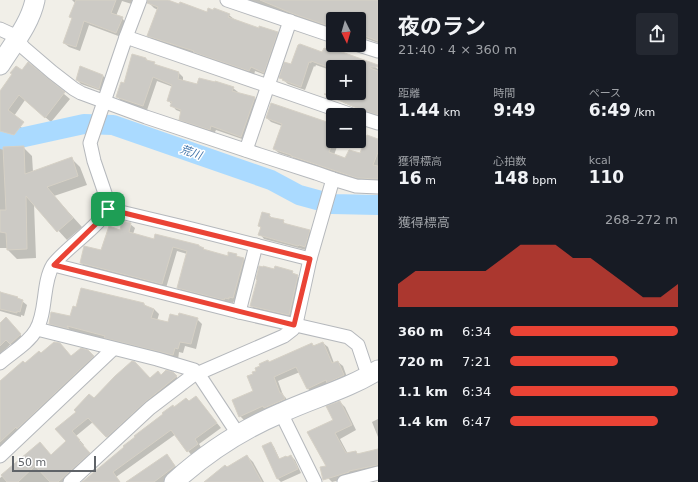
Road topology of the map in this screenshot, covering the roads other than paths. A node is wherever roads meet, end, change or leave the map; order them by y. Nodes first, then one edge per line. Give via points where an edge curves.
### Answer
1 (35, 0) edge
2 (140, 0) edge
3 (227, 0) edge
4 (290, 21) junction
5 (0, 29) edge
6 (326, 34) edge
7 (126, 37) junction
8 (18, 40) junction
9 (366, 48) edge
10 (378, 52) edge
11 (0, 65) edge
12 (268, 87) junction
13 (103, 102) junction
14 (331, 108) edge
15 (366, 119) edge
16 (378, 123) edge
17 (246, 150) junction
18 (333, 179) junction
19 (378, 187) edge
20 (108, 209) junction
21 (256, 246) junction
22 (310, 259) junction
23 (54, 265) junction
24 (239, 312) junction
25 (294, 325) junction
26 (37, 329) junction
27 (113, 349) junction
28 (0, 363) edge
29 (374, 372) edge
30 (198, 373) junction
31 (281, 413) junction
32 (238, 434) junction
33 (0, 456) edge
34 (378, 473) edge
35 (70, 482) edge
36 (174, 482) edge
37 (315, 482) edge
38 (344, 482) edge

1 - 8 street
2 - 7 street
3 - 4 street
4 - 6 street
4 - 12 street
5 - 8 street
7 - 12 street
7 - 13 street
8 - 11 street
8 - 13 street via 24,48 74,89
9 - 10 street
12 - 14 street
12 - 17 street
13 - 17 street
13 - 20 street via 90,143 109,205
15 - 16 street
17 - 18 street
18 - 19 street via 356,186
18 - 22 street
20 - 21 street
20 - 23 street
21 - 22 street
21 - 24 street
22 - 25 street
23 - 24 street
23 - 26 street via 49,275
24 - 25 street
25 - 29 street via 348,337 358,345 365,366
25 - 30 street via 284,336
26 - 27 street
26 - 28 street
27 - 30 street via 157,359
27 - 33 street
29 - 31 street
30 - 32 street
30 - 35 street via 150,408
31 - 32 street
31 - 37 street
32 - 36 street via 215,448
34 - 38 street

